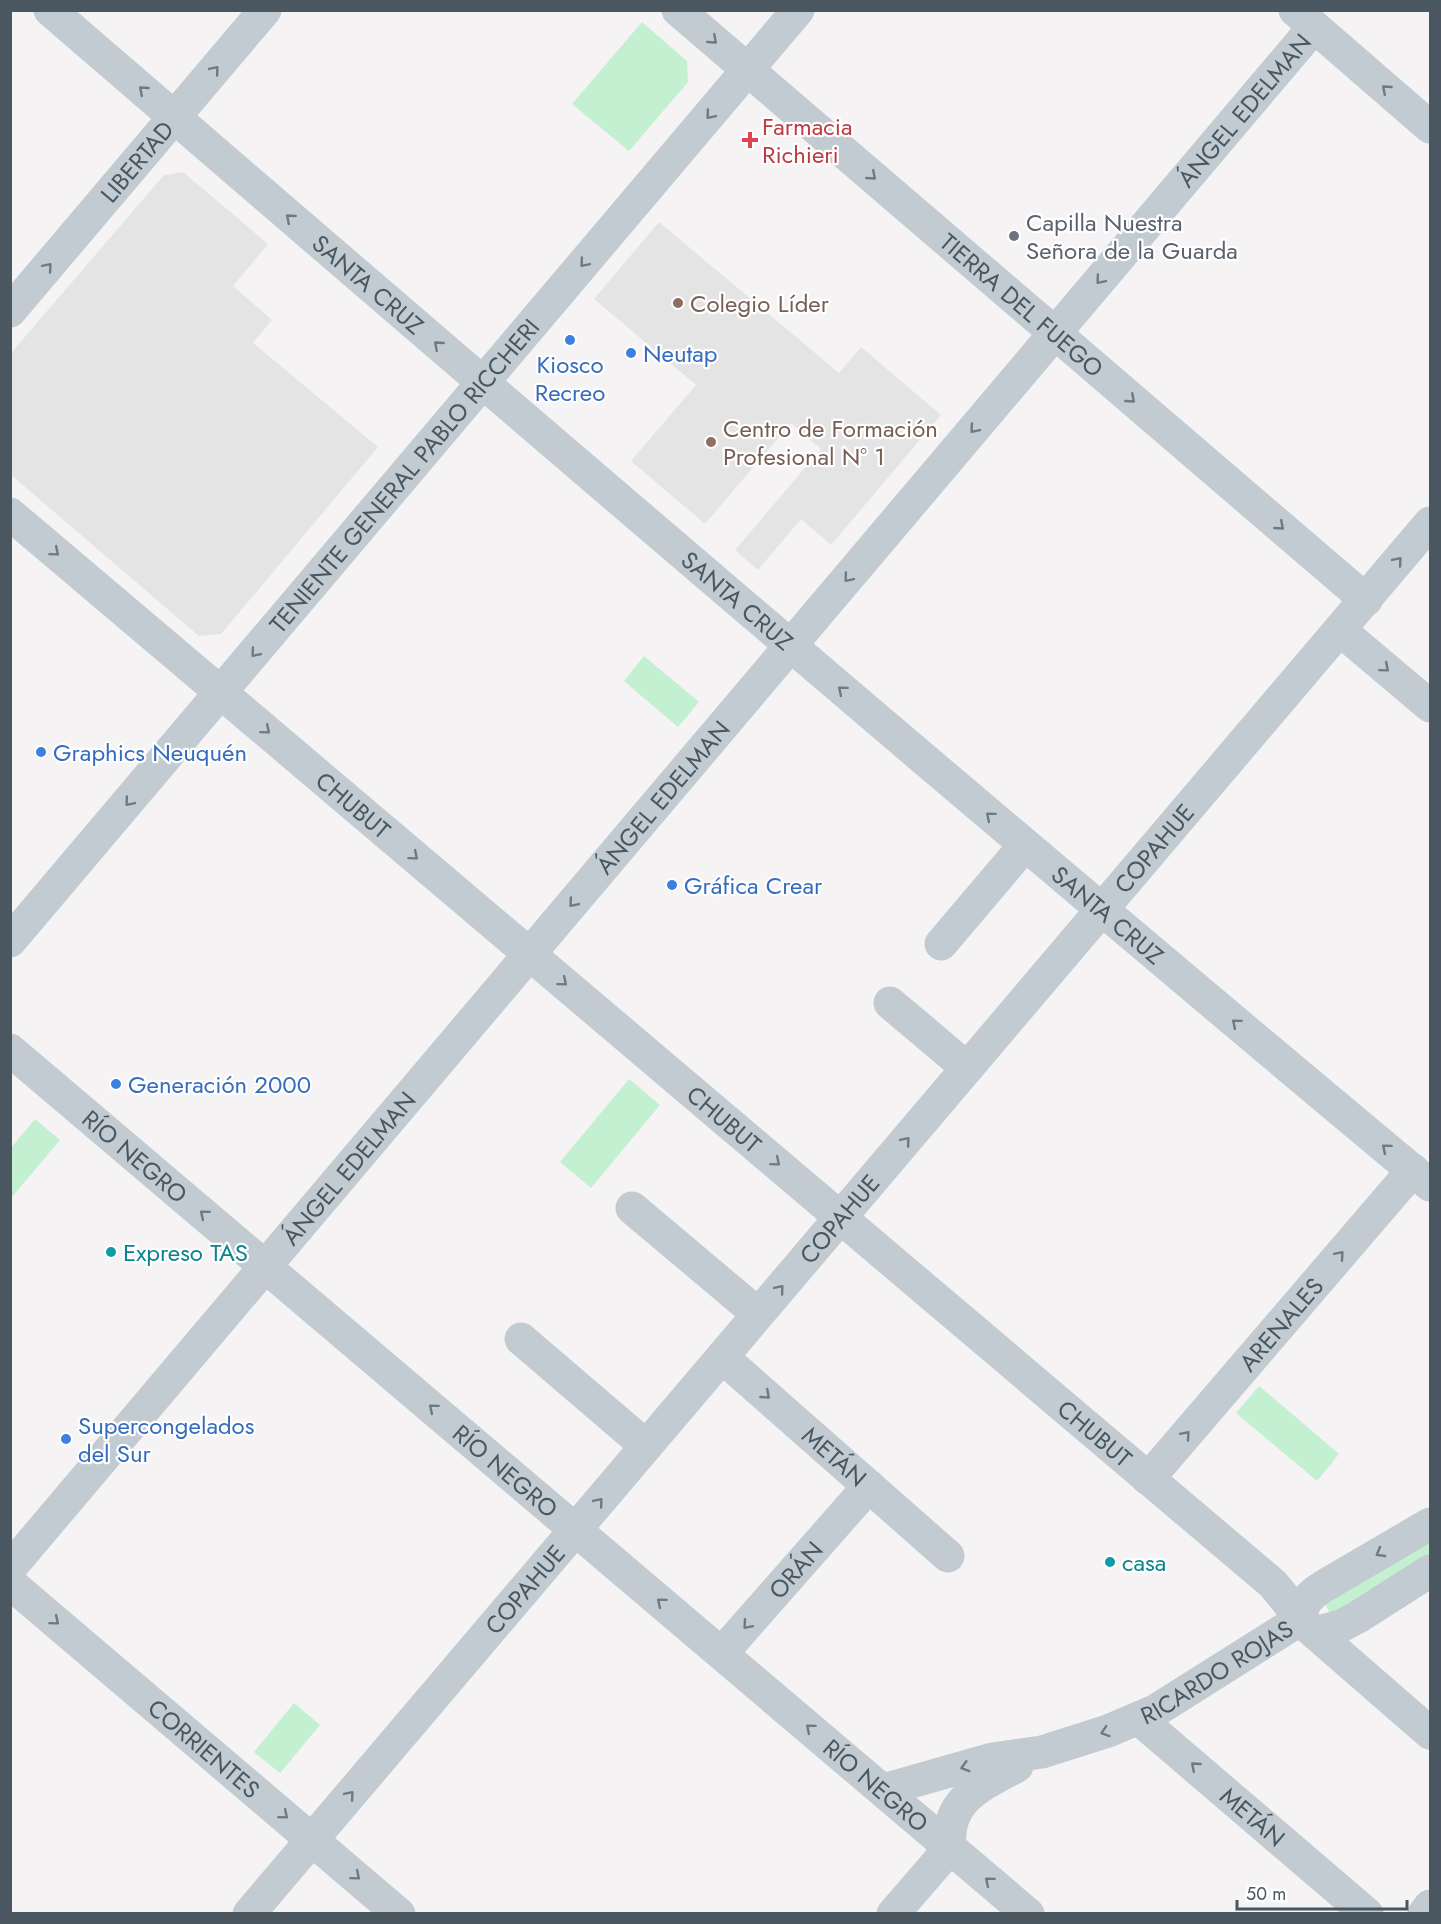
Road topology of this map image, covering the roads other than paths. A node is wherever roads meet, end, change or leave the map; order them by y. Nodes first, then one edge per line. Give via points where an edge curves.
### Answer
1 (50, 10) edge
2 (265, 10) edge
3 (678, 10) edge
4 (798, 10) edge
5 (1305, 19) edge
6 (748, 70) junction
7 (174, 118) junction
8 (1431, 127) edge
9 (10, 311) edge
10 (1055, 333) junction
11 (483, 383) junction
12 (10, 514) edge
13 (1431, 523) edge
14 (1366, 600) junction
15 (1340, 630) junction
16 (790, 646) junction
17 (221, 692) junction
18 (1431, 706) edge
19 (1025, 845) junction
20 (1101, 910) junction
21 (10, 941) edge
22 (941, 944) dead end
23 (530, 954) junction
24 (890, 1003) dead end
25 (10, 1050) edge
26 (967, 1068) junction
27 (1422, 1178) edge
28 (632, 1208) dead end
29 (841, 1217) junction
30 (266, 1266) junction
31 (758, 1314) junction
32 (521, 1339) dead end
33 (722, 1357) junction
34 (646, 1446) junction
35 (1148, 1479) junction
36 (869, 1486) junction
37 (1431, 1524) edge
38 (576, 1530) junction
39 (948, 1556) dead end
40 (10, 1568) edge
41 (1431, 1571) edge
42 (10, 1583) edge
43 (1308, 1626) junction
44 (722, 1653) junction
45 (1140, 1719) junction
46 (1431, 1733) edge
47 (1042, 1752) junction
48 (883, 1790) junction
49 (312, 1839) junction
50 (951, 1848) junction
51 (1431, 1906) edge
52 (249, 1914) edge
53 (399, 1914) edge
54 (893, 1914) edge
55 (1028, 1914) edge
56 (1367, 1914) edge
57 (1424, 1914) edge

7 -> 1 street, SANTA CRUZ
7 -> 2 street, LIBERTAD
3 -> 6 street, TIERRA DEL FUEGO
4 - 6 street, TENIENTE GENERAL PABLO RICCHERI
8 -> 5 street
5 -> 10 street, ÁNGEL EDELMAN
6 -> 10 street, TIERRA DEL FUEGO
6 -> 11 street, TENIENTE GENERAL PABLO RICCHERI
9 -> 7 street, LIBERTAD
11 -> 7 street, SANTA CRUZ
10 -> 14 street, TIERRA DEL FUEGO
10 -> 16 street, ÁNGEL EDELMAN
11 - 16 street, SANTA CRUZ
11 -> 17 street, TENIENTE GENERAL PABLO RICCHERI
12 -> 17 street, CHUBUT
14 -> 13 street, COPAHUE
14 - 15 street, COPAHUE
15 -> 18 street
15 - 20 street, COPAHUE
19 -> 16 street, SANTA CRUZ
16 -> 23 street, ÁNGEL EDELMAN
17 -> 21 street, TENIENTE GENERAL PABLO RICCHERI
17 -> 23 street, CHUBUT
19 - 20 street, SANTA CRUZ
19 - 22 street
20 - 26 street, COPAHUE
27 -> 20 street, SANTA CRUZ
23 -> 29 street, CHUBUT
23 - 30 street, ÁNGEL EDELMAN
24 - 26 street
30 -> 25 street, RÍO NEGRO
29 -> 26 street, COPAHUE
35 -> 27 street, ARENALES
28 - 31 street
31 -> 29 street, COPAHUE
29 - 35 street, CHUBUT
38 -> 30 street, RÍO NEGRO
30 - 40 street, ÁNGEL EDELMAN
31 - 33 street, COPAHUE
32 - 34 street
33 - 34 street, COPAHUE
33 -> 36 street, METÁN
38 -> 34 street, COPAHUE
35 - 43 street, CHUBUT via 1273,1584
36 - 39 street, METÁN
36 -> 44 street, ORÁN
37 -> 43 street, RICARDO ROJAS via 1314,1592 1303,1605
44 -> 38 street, RÍO NEGRO
49 -> 38 street, COPAHUE
41 - 43 street, RICARDO ROJAS via 1341,1626
42 -> 49 street, CORRIENTES
43 - 45 street, RICARDO ROJAS
43 - 46 street, CHUBUT
48 -> 44 street, RÍO NEGRO
45 -> 47 street, RICARDO ROJAS
56 -> 45 street, METÁN
47 -> 48 street, RICARDO ROJAS via 992,1760
47 - 50 street, RICARDO ROJAS via 977,1788 962,1801 950,1824
48 - 50 street, RÍO NEGRO
49 - 52 street, COPAHUE
49 -> 53 street, CORRIENTES
50 - 54 street
55 -> 50 street, RÍO NEGRO
51 - 57 street

